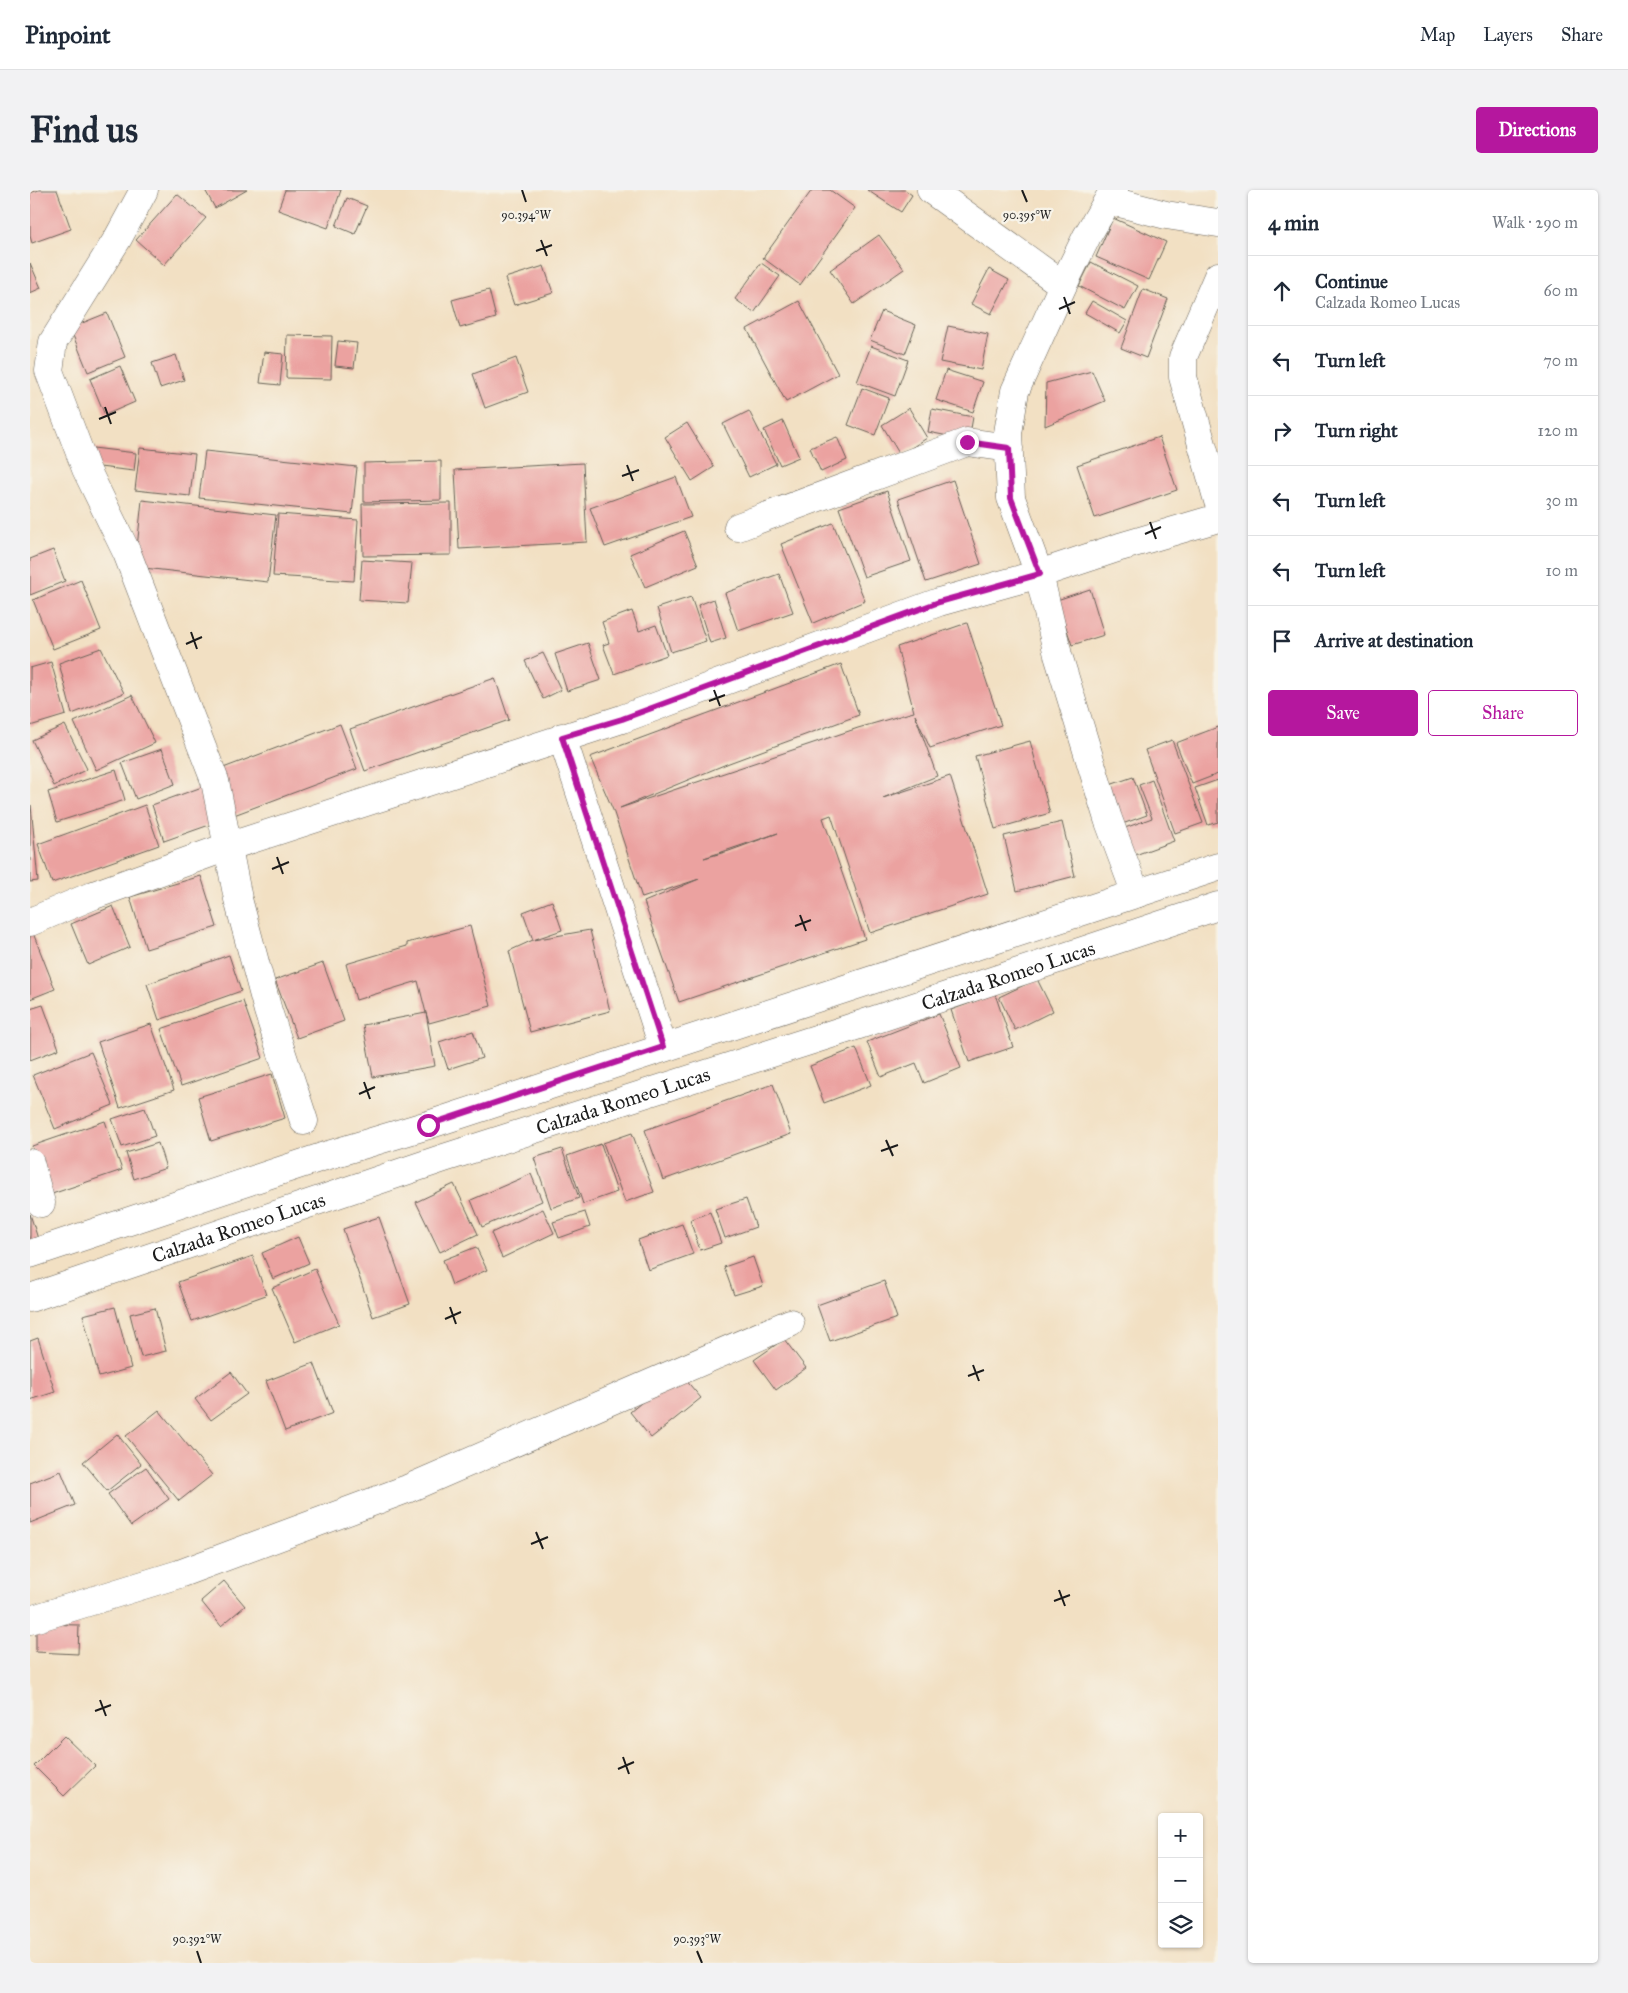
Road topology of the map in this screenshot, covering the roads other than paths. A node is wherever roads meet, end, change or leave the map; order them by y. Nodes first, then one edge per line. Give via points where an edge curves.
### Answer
1 (144, 190) edge
2 (931, 190) edge
3 (1111, 195) edge
4 (1218, 223) edge
5 (1218, 276) edge
6 (1063, 285) junction
7 (1009, 448) junction
8 (1218, 501) edge
9 (1218, 518) edge
10 (738, 527) dead end
11 (1040, 574) junction
12 (562, 737) junction
13 (227, 847) junction
14 (1218, 867) edge
15 (1136, 894) junction
16 (1218, 906) edge
17 (30, 922) edge
18 (663, 1047) junction
19 (304, 1121) dead end
20 (30, 1163) edge
21 (41, 1203) dead end
22 (30, 1254) edge
23 (30, 1298) edge
24 (790, 1323) dead end
25 (30, 1620) edge

1 - 13 street via 53,342 48,371 86,469 127,553 215,781
2 - 6 street
3 - 4 street via 1166,215
3 - 6 street
5 - 8 street via 1184,357 1183,370
6 - 7 street via 1015,391 1008,433
7 - 10 street via 967,442
7 - 11 street via 1011,498
9 - 11 street
11 - 12 street via 939,602 622,719
11 - 15 street via 1060,664 1108,819
12 - 13 street
12 - 18 street
13 - 17 street
13 - 19 street via 268,1010
14 - 15 street, Calzada Romeo Lucas
15 - 18 street, Calzada Romeo Lucas
16 - 23 street, Calzada Romeo Lucas via 444,1158
18 - 22 street, Calzada Romeo Lucas
20 - 21 street
24 - 25 street via 407,1489 179,1574

